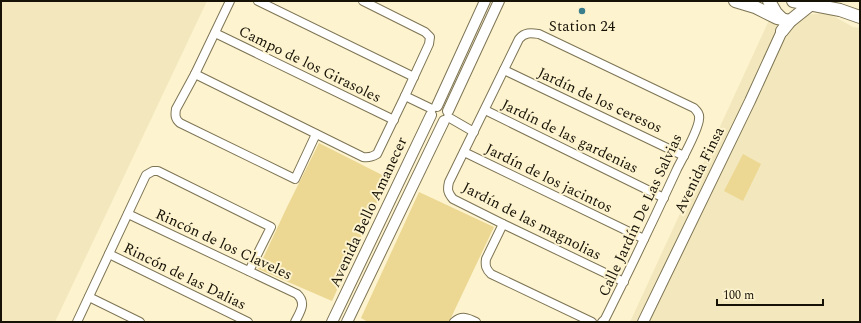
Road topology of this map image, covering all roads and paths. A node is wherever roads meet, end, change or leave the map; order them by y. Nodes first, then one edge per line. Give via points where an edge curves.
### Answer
1 (230, 1) edge
2 (258, 1) edge
3 (363, 1) edge
4 (485, 1) edge
5 (735, 1) edge
6 (769, 1) edge
7 (793, 1) edge
8 (830, 1) edge
9 (496, 2) edge
10 (810, 4) junction
11 (860, 9) edge
12 (477, 17) junction
13 (860, 17) edge
14 (488, 23) junction
15 (785, 24) junction
16 (215, 33) junction
17 (504, 70) junction
18 (195, 74) junction
19 (414, 77) junction
20 (406, 96) junction
21 (433, 110) junction
22 (484, 110) junction
23 (447, 116) junction
24 (394, 120) junction
25 (474, 132) junction
26 (316, 134) junction
27 (464, 152) junction
28 (684, 156) junction
29 (664, 198) junction
30 (128, 214) junction
31 (503, 224) junction
32 (373, 238) junction
33 (644, 239) junction
34 (385, 243) junction
35 (366, 252) junction
36 (109, 254) junction
37 (378, 259) junction
38 (249, 271) junction
39 (624, 282) junction
40 (89, 297) junction
41 (77, 322) edge
42 (140, 322) edge
43 (248, 322) edge
44 (295, 322) edge
45 (332, 322) edge
46 (346, 322) edge
47 (454, 322) edge
48 (476, 322) edge
49 (592, 322) edge
50 (602, 322) edge
51 (643, 322) edge

1 - 16 street
2 - 19 street
3 - 19 street via 425,32 430,37
4 - 12 street, Avenida Bello Amanecer
5 - 15 main road via 754,7
6 - 15 main road
7 - 10 main road
8 - 11 main road
9 - 14 street, Avenida Bello Amanecer
10 - 13 main road
10 - 15 main road
12 - 14 street
12 - 21 street, Avenida Bello Amanecer
14 - 23 street, Avenida Bello Amanecer
15 - 51 street, Avenida Finsa
16 - 18 street
16 - 24 street, Campo de los Girasoles
17 - 22 street
17 - 28 street, Jardín de los ceresos
17 - 28 street, Calle Jardín De Las Salvias via 519,39 524,34 539,34 694,108 700,118
18 - 26 street
18 - 26 street via 176,109 176,120 180,123 295,179
19 - 20 street
20 - 21 street
20 - 24 street
21 - 23 street via 443,106
21 - 23 street via 432,118 438,123
21 - 32 street, Avenida Bello Amanecer
22 - 25 street
22 - 29 street, Jardín de las gardenias
23 - 25 street
23 - 34 street, Avenida Bello Amanecer
24 - 26 street via 373,157 363,157
25 - 27 street
27 - 31 street, Jardín de las magnolias via 449,182 449,194 453,199
27 - 33 street, Jardín de los jacintos
28 - 29 street, Calle Jardín De Las Salvias
29 - 33 street, Calle Jardín De Las Salvias
30 - 36 street
30 - 38 street, Rincón de los Claveles
30 - 38 street via 146,175 158,171 271,228
31 - 39 street, Jardín de las magnolias
31 - 49 street via 486,259 487,270
32 - 34 street
32 - 35 street, Avenida Bello Amanecer
33 - 39 street, Calle Jardín De Las Salvias
34 - 37 street, Avenida Bello Amanecer
35 - 37 street via 371,258
35 - 45 street, Avenida Bello Amanecer
36 - 40 street
36 - 43 street, Rincón de las Dalias
37 - 46 street, Avenida Bello Amanecer
38 - 44 street, Rincón de los Claveles via 302,298 303,304
39 - 50 street, Calle Jardín De Las Salvias
40 - 41 street
40 - 42 street
47 - 48 street via 463,317

